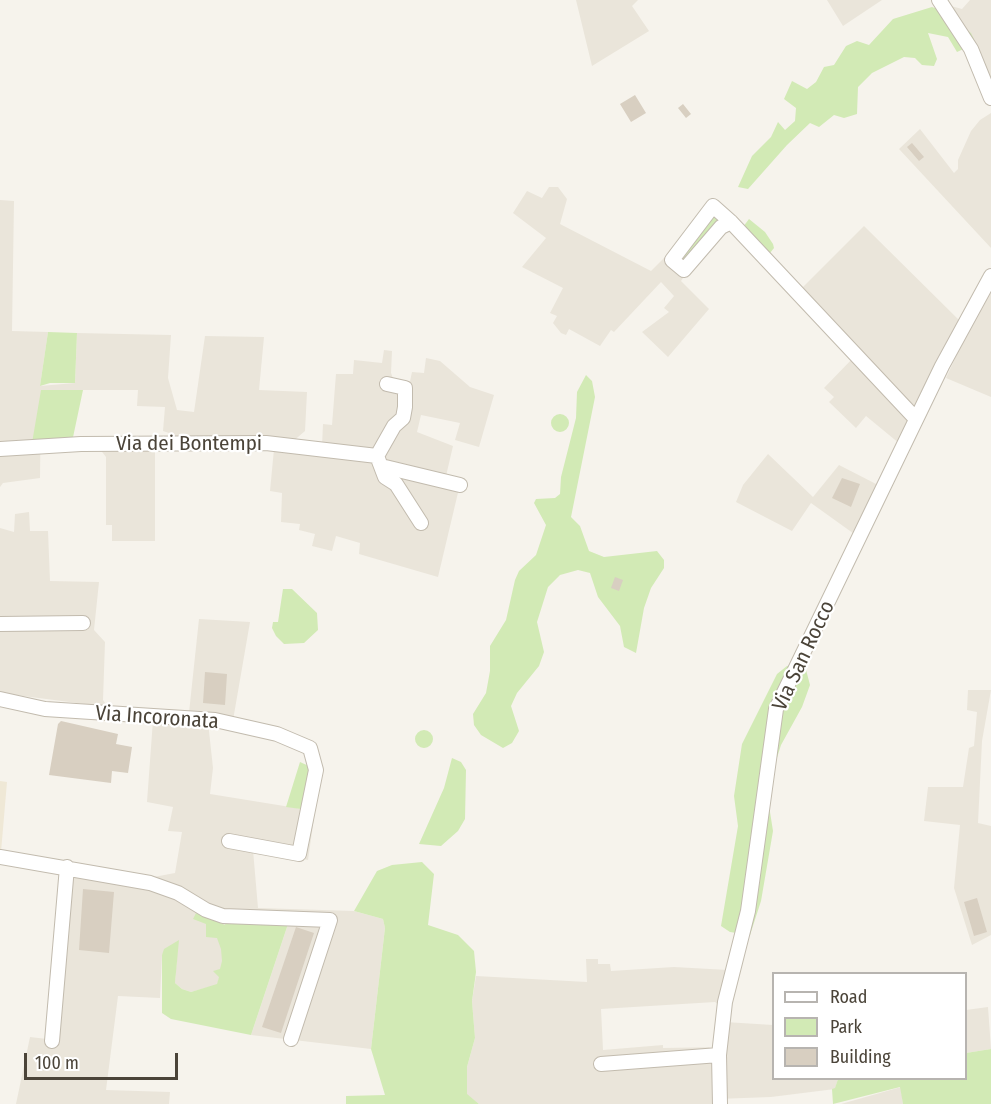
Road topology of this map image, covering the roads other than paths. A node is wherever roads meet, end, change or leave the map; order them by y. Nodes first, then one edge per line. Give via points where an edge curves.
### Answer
1 (939, 0) edge
2 (991, 98) edge
3 (731, 222) junction
4 (991, 276) edge
5 (387, 384) dead end
6 (916, 419) junction
7 (0, 449) edge
8 (379, 461) junction
9 (460, 485) dead end
10 (421, 523) dead end
11 (83, 623) dead end
12 (0, 624) edge
13 (0, 699) edge
14 (229, 841) dead end
15 (0, 857) edge
16 (67, 867) junction
17 (291, 1039) dead end
18 (52, 1041) dead end
19 (718, 1055) junction
20 (602, 1064) dead end
21 (720, 1104) edge

1 - 2 street via 971,49
3 - 3 street via 713,206 672,260 684,270 721,227
3 - 6 street
4 - 6 street, Via San Rocco
5 - 8 street via 405,388 405,407
6 - 19 street, Via San Rocco via 776,709 748,911 724,1002
7 - 8 street, Via dei Bontempi via 81,444 266,443
8 - 9 street, Via dei Bontempi
8 - 10 street via 385,477 396,484
11 - 12 street
13 - 14 street, Via Incoronata via 45,709 214,720 277,734 310,748 316,770 299,854
15 - 16 street
16 - 17 street via 178,893 213,914 330,920
16 - 18 street
19 - 20 street
19 - 21 street, Via San Rocco

